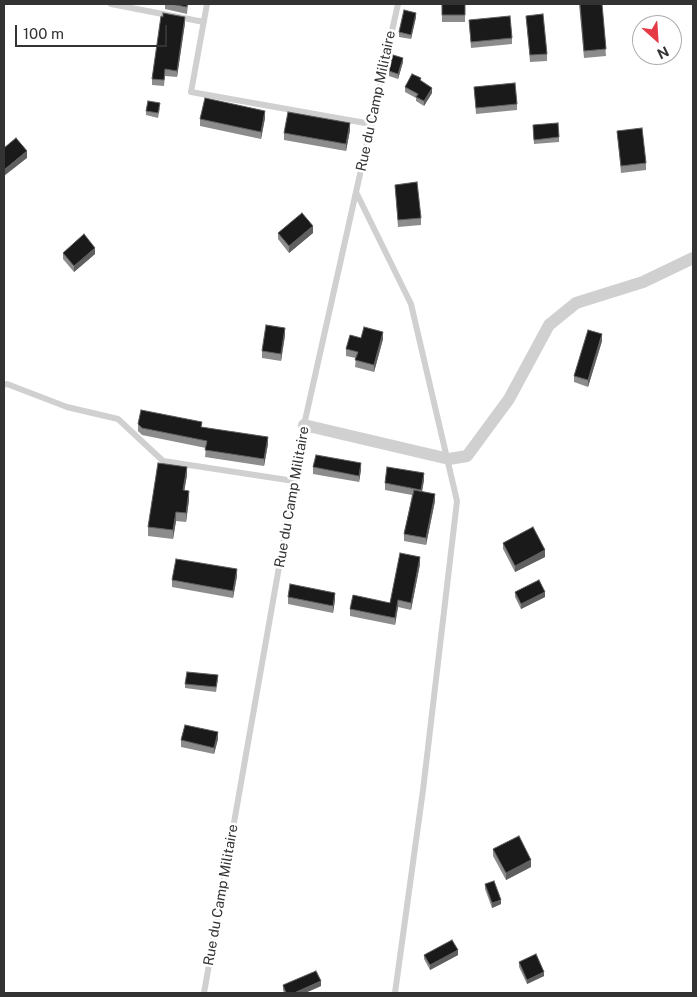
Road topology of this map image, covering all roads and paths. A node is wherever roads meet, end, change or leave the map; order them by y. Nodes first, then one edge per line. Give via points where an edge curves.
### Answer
1 (111, 4) edge
2 (207, 4) edge
3 (398, 4) edge
4 (204, 22) junction
5 (371, 124) junction
6 (356, 192) junction
7 (693, 258) edge
8 (4, 384) edge
9 (304, 425) junction
10 (448, 459) junction
11 (294, 482) junction
12 (204, 993) edge
13 (395, 993) edge

1 - 4 lane
2 - 4 lane
3 - 5 lane, Rue du Camp Militaire
4 - 5 lane via 191,92
5 - 6 lane, Rue du Camp Militaire
6 - 9 lane, Rue du Camp Militaire
6 - 10 lane via 411,304
7 - 10 street via 642,282 576,303 549,325 509,399 467,456
8 - 11 lane via 67,407 118,419 163,461
9 - 10 street
9 - 11 lane, Rue du Camp Militaire
10 - 13 lane via 458,502
11 - 12 lane, Rue du Camp Militaire

